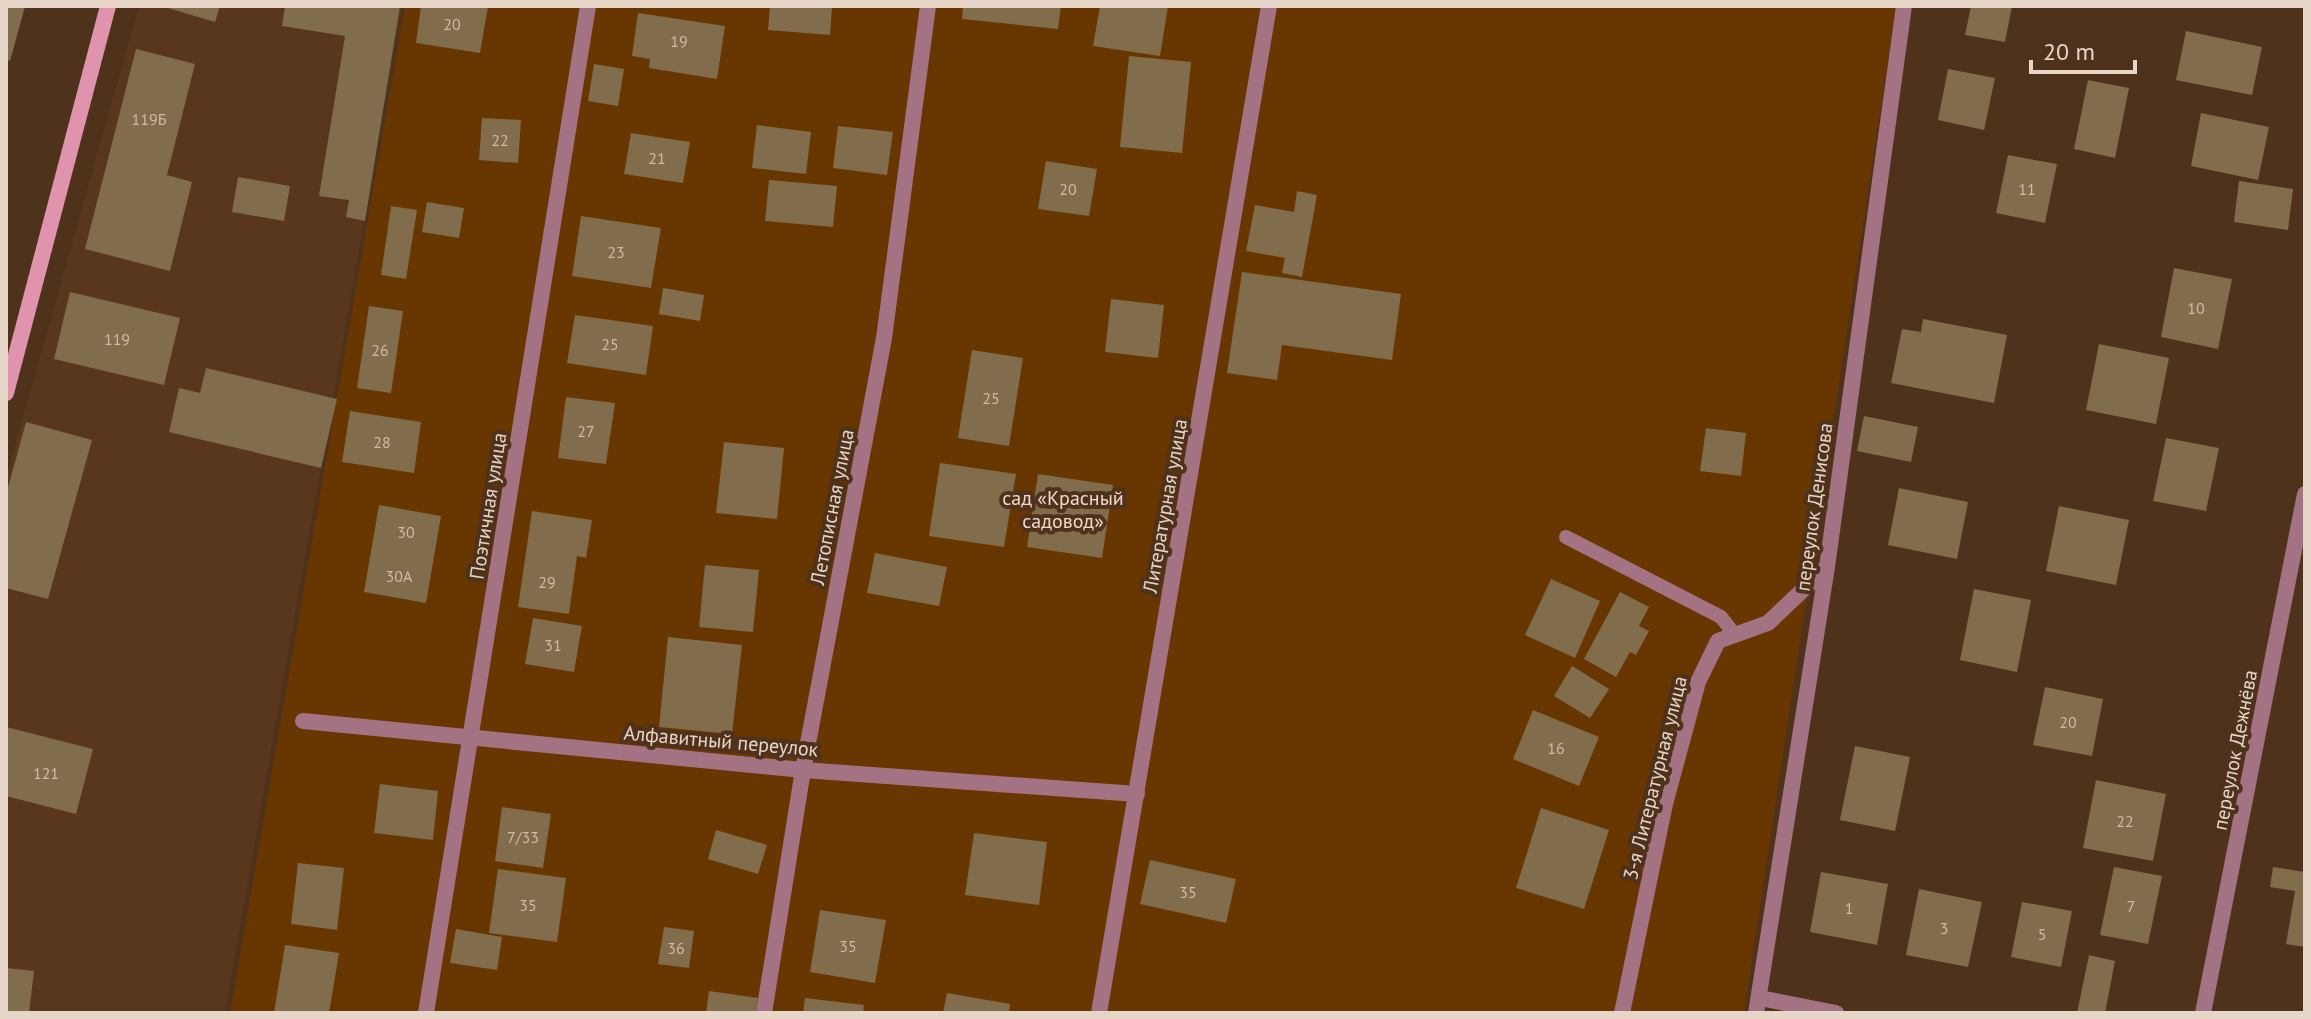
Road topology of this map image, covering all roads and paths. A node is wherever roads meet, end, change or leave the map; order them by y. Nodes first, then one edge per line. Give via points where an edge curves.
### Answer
1 (108, 6) edge
2 (588, 6) edge
3 (928, 6) edge
4 (1269, 6) edge
5 (1904, 6) edge
6 (6, 393) edge
7 (2305, 494) edge
8 (1566, 537) dead end
9 (1827, 567) junction
10 (1735, 635) junction
11 (303, 721) dead end
12 (471, 738) junction
13 (803, 770) junction
14 (1137, 794) junction
15 (1758, 1006) edge
16 (426, 1013) edge
17 (764, 1013) edge
18 (1099, 1013) edge
19 (1622, 1013) edge
20 (1836, 1013) edge
21 (2203, 1013) edge

1 - 6 street
2 - 12 street, Поэтичная улица
3 - 13 street, Летописная улица via 884,338
4 - 14 street, Литературная улица
5 - 9 street, переулок Денисова
7 - 21 street, переулок Дежнёва
8 - 10 lane via 1721,617
9 - 10 street, 3-я Литературная улица via 1768,623
9 - 15 street, переулок Денисова
10 - 19 street, 3-я Литературная улица via 1718,641 1698,682 1665,804
11 - 12 street, Алфавитный переулок
12 - 13 street, Алфавитный переулок
12 - 16 street, Поэтичная улица
13 - 14 street, Алфавитный переулок
13 - 17 street, Летописная улица
14 - 18 street, Литературная улица
15 - 20 street

